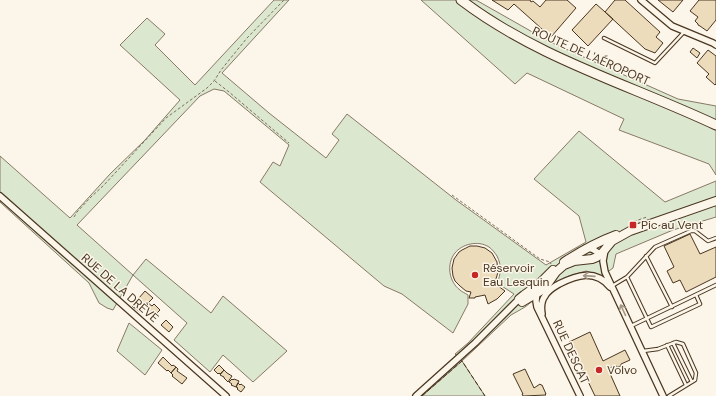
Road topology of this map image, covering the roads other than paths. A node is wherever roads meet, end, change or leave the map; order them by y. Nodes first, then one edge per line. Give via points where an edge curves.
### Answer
1 (461, 0) edge
2 (642, 0) edge
3 (684, 31) junction
4 (604, 38) dead end
5 (716, 45) edge
6 (716, 125) edge
7 (0, 196) edge
8 (716, 200) edge
9 (630, 231) junction
10 (716, 238) edge
11 (586, 248) junction
12 (603, 255) junction
13 (646, 256) junction
14 (627, 277) junction
15 (541, 282) junction
16 (716, 285) edge
17 (611, 286) junction
18 (536, 294) junction
19 (615, 294) junction
20 (696, 295) junction
21 (520, 301) junction
22 (672, 306) junction
23 (542, 317) junction
24 (646, 319) junction
25 (630, 326) junction
26 (673, 343) junction
27 (667, 346) junction
28 (642, 351) junction
29 (692, 382) junction
30 (686, 385) junction
31 (226, 396) edge
32 (416, 396) edge
33 (580, 396) edge
34 (663, 396) edge
35 (669, 396) edge

1 - 6 main road, ROUTE DE L'AÉROPORT via 489,20 554,55
2 - 3 street via 672,26
3 - 4 lane via 655,63
3 - 5 street
7 - 31 street, RUE DE LA DRÈVE
8 - 9 street
9 - 11 street
9 - 12 street via 614,240
10 - 13 lane via 708,241 695,231 691,231 655,247
11 - 12 street
11 - 15 street via 555,268
12 - 17 street via 605,272
12 - 18 street via 564,265 545,288
13 - 14 lane
13 - 22 lane
14 - 17 lane
14 - 24 lane
15 - 18 street
15 - 21 street
16 - 20 lane
17 - 19 street
18 - 21 street
18 - 23 street, RUE DESCAT
19 -> 23 street, RUE DESCAT via 598,277 574,277 554,287 545,295 541,306
25 -> 19 street
20 - 22 lane
20 - 24 lane via 700,304 650,327
21 - 32 street
22 - 24 lane
23 - 33 street, RUE DESCAT
24 - 25 lane
25 - 28 street
26 - 27 lane
26 - 29 lane
26 - 29 lane via 683,344 696,373
27 - 28 lane
27 - 30 lane
28 - 34 street
29 - 30 lane
30 - 35 lane

